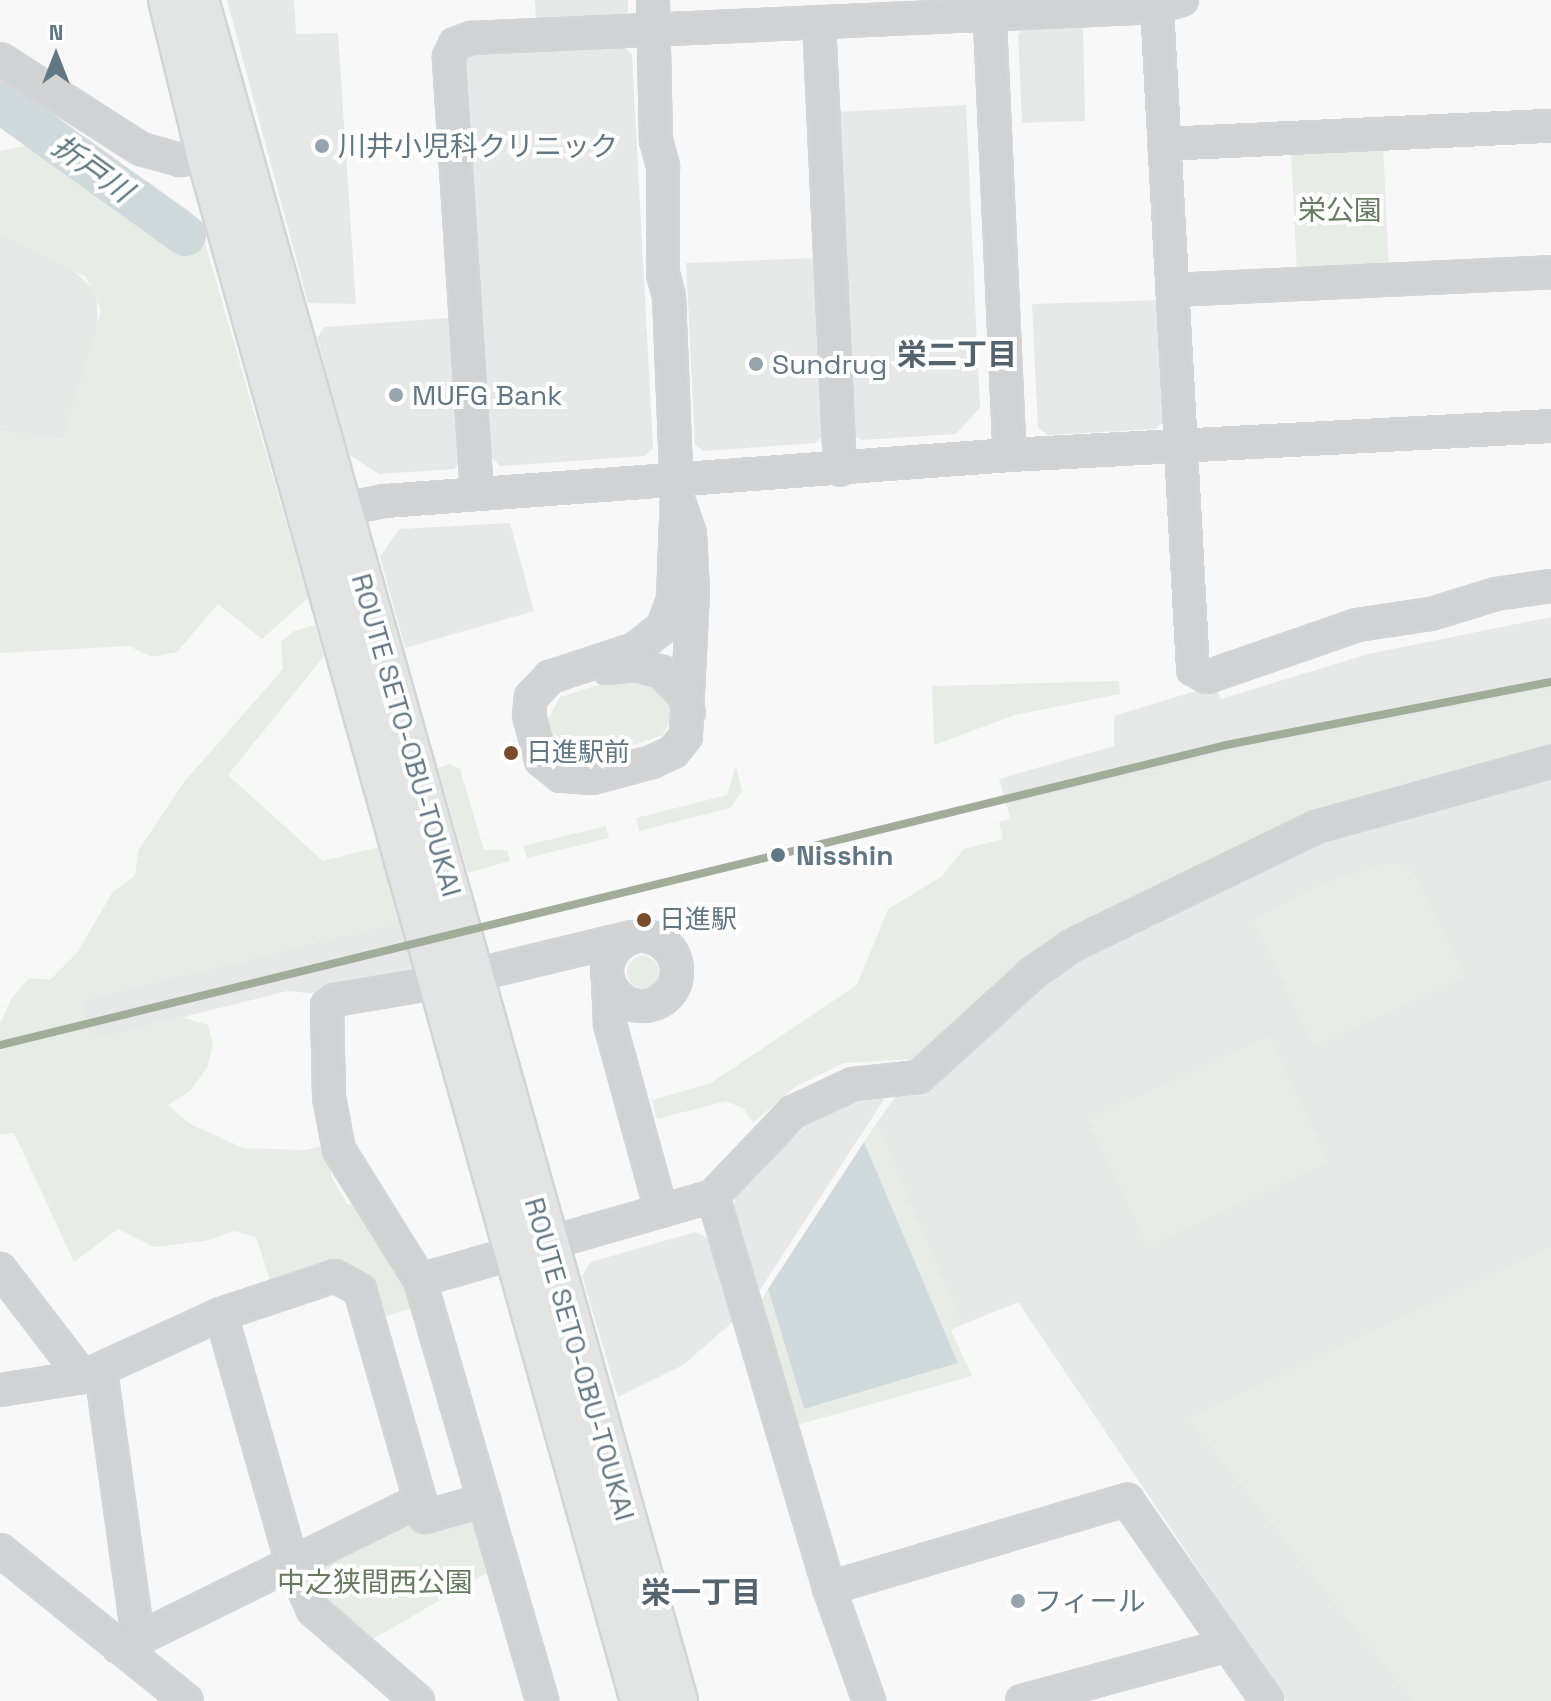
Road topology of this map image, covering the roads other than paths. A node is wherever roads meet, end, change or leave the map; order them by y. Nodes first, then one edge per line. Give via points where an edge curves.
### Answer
1 (168, 0) edge
2 (199, 0) edge
3 (1170, 4) edge
4 (990, 7) edge
5 (656, 15) edge
6 (819, 22) junction
7 (0, 59) edge
8 (1551, 126) edge
9 (1164, 144) junction
10 (206, 155) junction
11 (1551, 272) edge
12 (1172, 290) junction
13 (1551, 426) edge
14 (1181, 445) junction
15 (1010, 455) junction
16 (840, 470) junction
17 (676, 488) junction
18 (477, 494) junction
19 (326, 512) junction
20 (1551, 586) edge
21 (581, 667) junction
22 (689, 712) junction
23 (1551, 762) edge
24 (633, 937) junction
25 (458, 978) junction
26 (608, 980) junction
27 (713, 1196) junction
28 (661, 1211) junction
29 (532, 1247) junction
30 (0, 1269) edge
31 (420, 1280) junction
32 (221, 1314) junction
33 (92, 1374) junction
34 (0, 1390) edge
35 (420, 1500) junction
36 (485, 1500) junction
37 (0, 1550) edge
38 (292, 1563) junction
39 (829, 1588) junction
40 (128, 1643) junction
41 (1225, 1646) junction
42 (182, 1700) edge
43 (418, 1701) edge
44 (542, 1701) edge
45 (640, 1701) edge
46 (678, 1701) edge
47 (869, 1701) edge
48 (1022, 1701) edge
49 (1267, 1701) edge

1 - 10 main road, ROUTE SETO-OBU-TOUKAI
2 - 19 main road, ROUTE SETO-OBU-TOUKAI
3 - 4 street
3 - 9 street
4 - 6 street
4 - 15 street
5 - 6 street
5 - 17 street via 656,140 663,167 663,274 669,296
5 - 18 street via 471,38 451,50
6 - 16 street
7 - 10 street via 141,149 180,160
8 - 9 street
9 - 12 street
10 - 19 main road, ROUTE SETO-OBU-TOUKAI
11 - 12 street
12 - 14 street
13 - 14 street
14 - 15 street
14 - 20 street via 1192,665 1201,676 1357,625
15 - 16 street
16 - 17 street
17 - 18 street
17 - 21 street via 673,599 667,619 635,649
17 - 22 street via 690,534
18 - 19 street
19 - 25 main road, ROUTE SETO-OBU-TOUKAI
21 - 22 street via 648,666 675,683
21 - 22 street via 540,684 530,705 541,760 561,776 592,778 664,758 682,744
23 - 27 street via 1316,827 1073,945 1034,972 919,1077 853,1084 793,1112
24 - 25 street
24 - 26 street via 615,949
24 - 26 street via 654,938 671,952 677,972 670,992 641,1005 620,998
25 - 29 main road, ROUTE SETO-OBU-TOUKAI
25 - 31 street via 335,1000 324,1017 325,1067 339,1150
26 - 28 street via 610,1024
27 - 28 street
27 - 39 street
28 - 29 street
29 - 31 street
29 - 45 main road, ROUTE SETO-OBU-TOUKAI
29 - 46 main road, ROUTE SETO-OBU-TOUKAI
30 - 33 street
31 - 36 street
32 - 33 street
32 - 35 street via 335,1276 360,1290
32 - 38 street
33 - 34 street
33 - 40 street
35 - 36 street via 425,1517
35 - 38 street
36 - 44 street
37 - 40 street
38 - 40 street
38 - 43 street via 313,1610
39 - 41 street via 1127,1500
39 - 47 street
40 - 42 street
41 - 48 street
41 - 49 street

